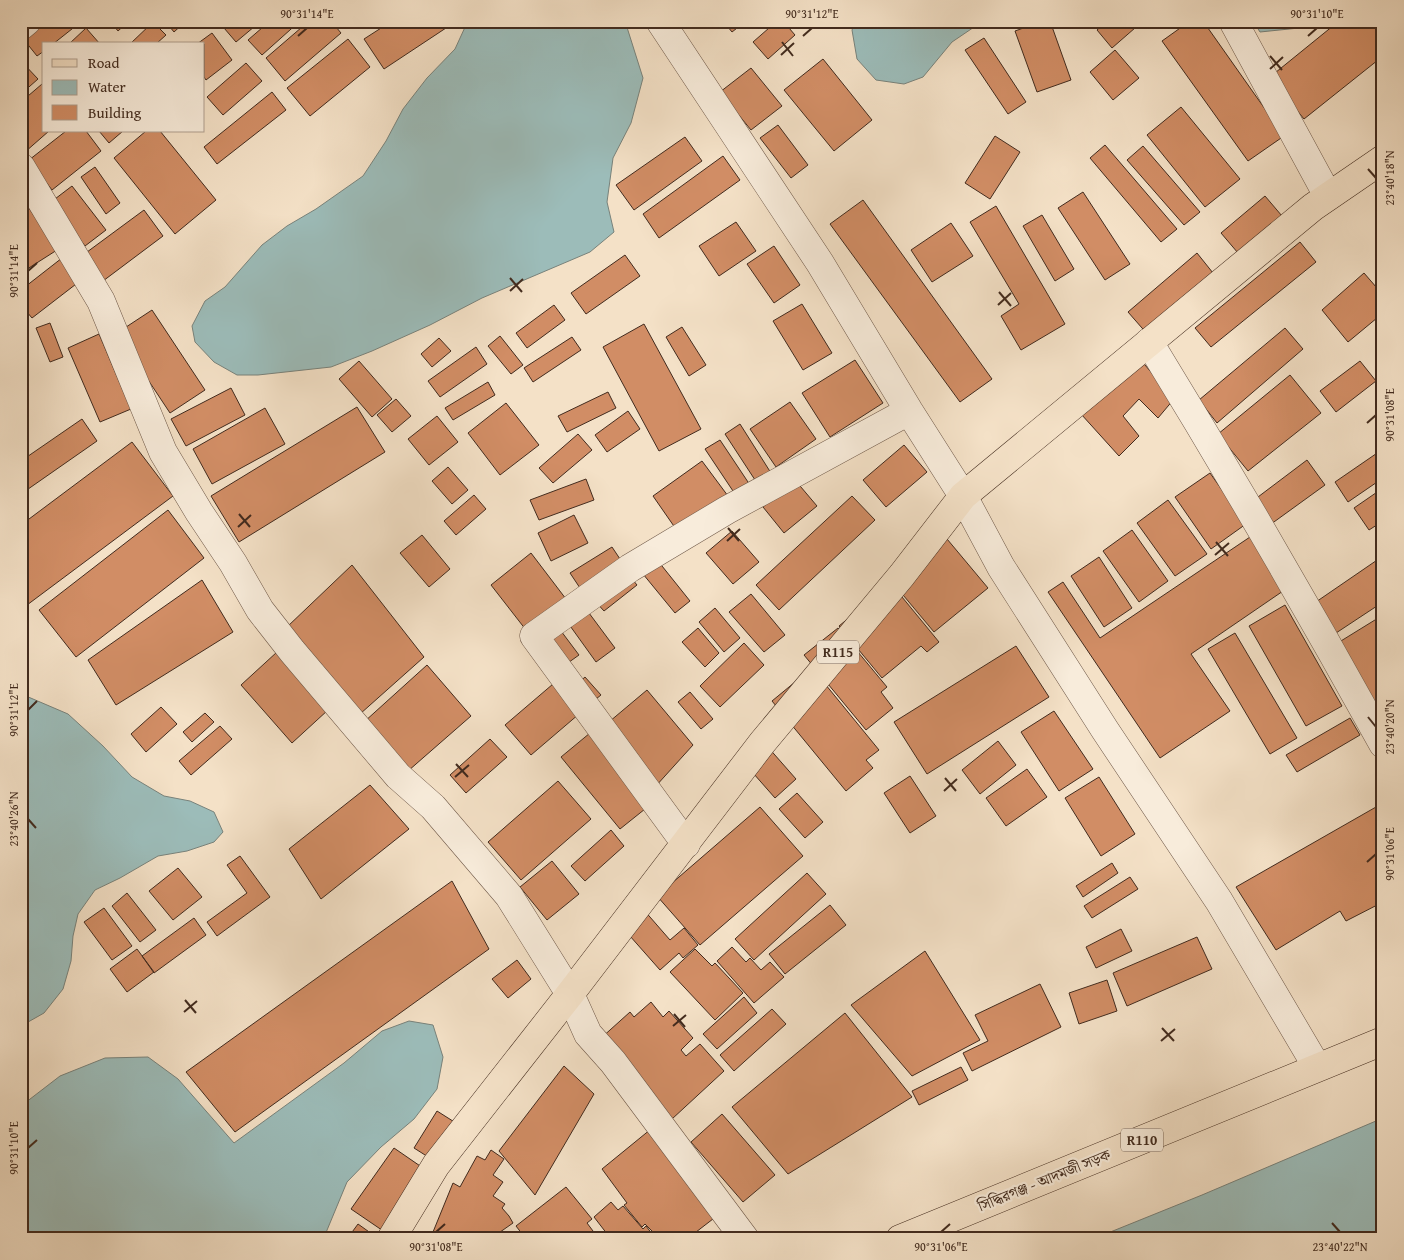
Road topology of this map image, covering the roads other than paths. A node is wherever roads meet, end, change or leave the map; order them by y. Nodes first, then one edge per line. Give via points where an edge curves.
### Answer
1 (27, 21) edge
2 (660, 21) edge
3 (1233, 21) edge
4 (21, 26) edge
5 (1383, 159) edge
6 (21, 167) edge
7 (1328, 196) junction
8 (1150, 342) junction
9 (909, 411) junction
10 (963, 496) junction
11 (1383, 744) edge
12 (686, 844) junction
13 (570, 994) junction
14 (1383, 1041) edge
15 (1317, 1067) junction
16 (391, 1239) edge
17 (745, 1239) edge
18 (900, 1239) edge

1 - 4 street
2 - 9 street via 820,263
3 - 7 street
5 - 7 main road, R115
6 - 13 street via 101,301 163,452 260,610 398,776 433,807 509,896
7 - 8 main road, R115
8 - 10 main road, R115
8 - 11 street
9 - 10 street
9 - 12 street via 727,510 630,568 534,636
10 - 12 main road, R115 via 902,575 762,743
10 - 15 street via 1001,567 1219,900
12 - 13 main road, R115
13 - 16 main road, R115 via 436,1165
13 - 17 street via 588,1034 613,1062
14 - 15 main road, সিদ্ধিরগঞ্জ - আদমজী সড়ক / R110
15 - 18 main road, সিদ্ধিরগঞ্জ - আদমজী সড়ক / R110

